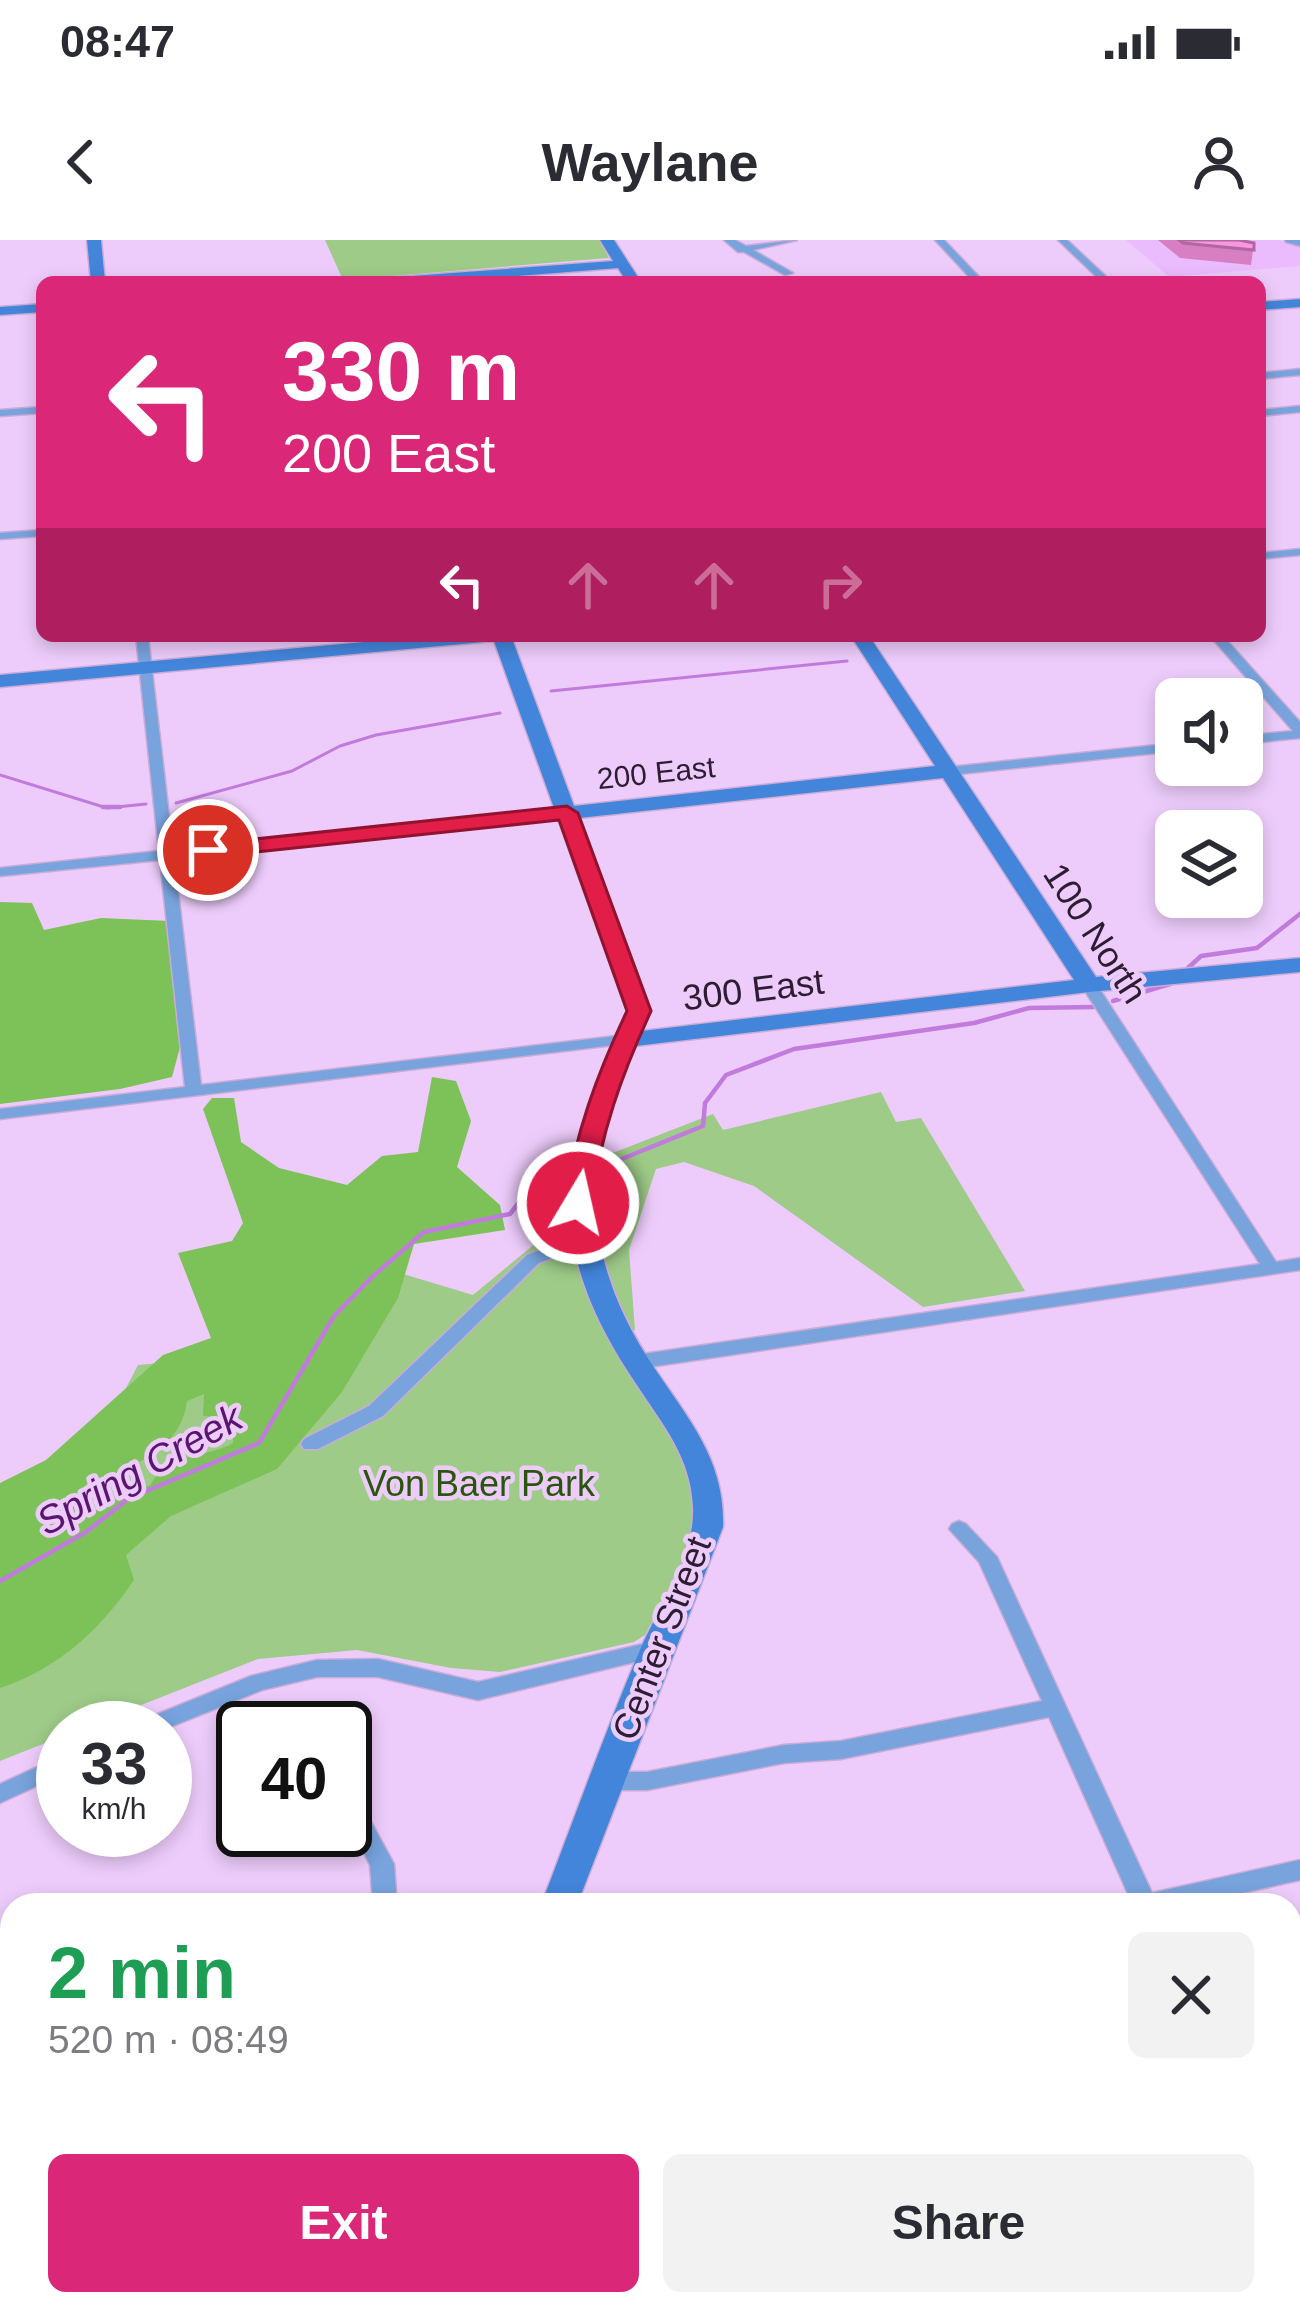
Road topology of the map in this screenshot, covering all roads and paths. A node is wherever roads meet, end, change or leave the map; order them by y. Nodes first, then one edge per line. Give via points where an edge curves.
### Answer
1 (94, 240) edge
2 (607, 240) edge
3 (728, 240) edge
4 (793, 240) edge
5 (939, 240) edge
6 (1062, 240) edge
7 (1289, 240) edge
8 (1300, 243) edge
9 (741, 250) junction
10 (622, 264) junction
11 (788, 274) dead end
12 (97, 276) edge
13 (464, 276) edge
14 (630, 276) edge
15 (973, 276) edge
16 (1101, 276) edge
17 (1300, 302) edge
18 (1266, 305) edge
19 (36, 308) edge
20 (0, 311) edge
21 (1300, 372) edge
22 (1266, 375) edge
23 (1300, 409) edge
24 (36, 410) edge
25 (1266, 412) edge
26 (0, 413) edge
27 (36, 533) edge
28 (0, 536) edge
29 (1300, 552) edge
30 (1266, 555) edge
31 (143, 642) edge
32 (425, 642) edge
33 (504, 642) edge
34 (864, 642) edge
35 (1221, 642) edge
36 (145, 668) junction
37 (0, 681) edge
38 (1300, 732) edge
39 (1263, 737) edge
40 (1155, 749) edge
41 (950, 771) junction
42 (567, 813) junction
43 (168, 855) junction
44 (0, 872) edge
45 (1300, 965) edge
46 (1090, 985) junction
47 (639, 1011) junction
48 (676, 1034) junction
49 (625, 1040) junction
50 (193, 1090) junction
51 (0, 1114) edge
52 (581, 1241) junction
53 (1300, 1264) edge
54 (1272, 1269) junction
55 (636, 1361) junction
56 (311, 1444) dead end
57 (959, 1529) dead end
58 (656, 1649) junction
59 (1055, 1707) junction
60 (192, 1708) edge
61 (36, 1777) edge
62 (605, 1780) junction
63 (0, 1794) edge
64 (372, 1844) edge
65 (1300, 1870) edge
66 (384, 1893) edge
67 (563, 1893) edge
68 (1140, 1893) edge
69 (1195, 1893) edge

1 - 12 street
2 - 10 street
3 - 9 street
4 - 9 street
5 - 15 street
6 - 16 street
7 - 8 street
9 - 11 street
10 - 13 street
10 - 14 street
17 - 18 street
19 - 20 street
21 - 22 street
23 - 25 street
24 - 26 street
27 - 28 street
29 - 30 street
31 - 36 street
32 - 36 street
33 - 42 street
34 - 41 street, 100 North
35 - 38 street
36 - 37 street
36 - 43 street
38 - 39 street
40 - 41 street, 200 East
41 - 42 street, 200 East
41 - 46 street, 100 North
42 - 43 street, 200 East
42 - 47 street
43 - 44 street, 200 East
43 - 50 street
45 - 46 street, 300 East
46 - 48 street, 300 East
46 - 54 street, 100 North
47 - 48 street
47 - 49 street, Center Street
48 - 49 street, 300 East
49 - 50 street, 300 East
49 - 52 street, Center Street via 584,1157
50 - 51 street, 300 East
52 - 55 street, Center Street via 599,1298
52 - 56 street via 533,1259 376,1411
53 - 54 street
54 - 55 street
55 - 58 street, Center Street via 692,1445 706,1484 706,1532
57 - 59 street via 987,1557
58 - 60 street via 478,1690 384,1669 312,1667 270,1675
58 - 62 street, Center Street
59 - 62 street via 841,1750 647,1781
59 - 68 street
61 - 63 street
62 - 67 street, Center Street
64 - 66 street
65 - 69 street

